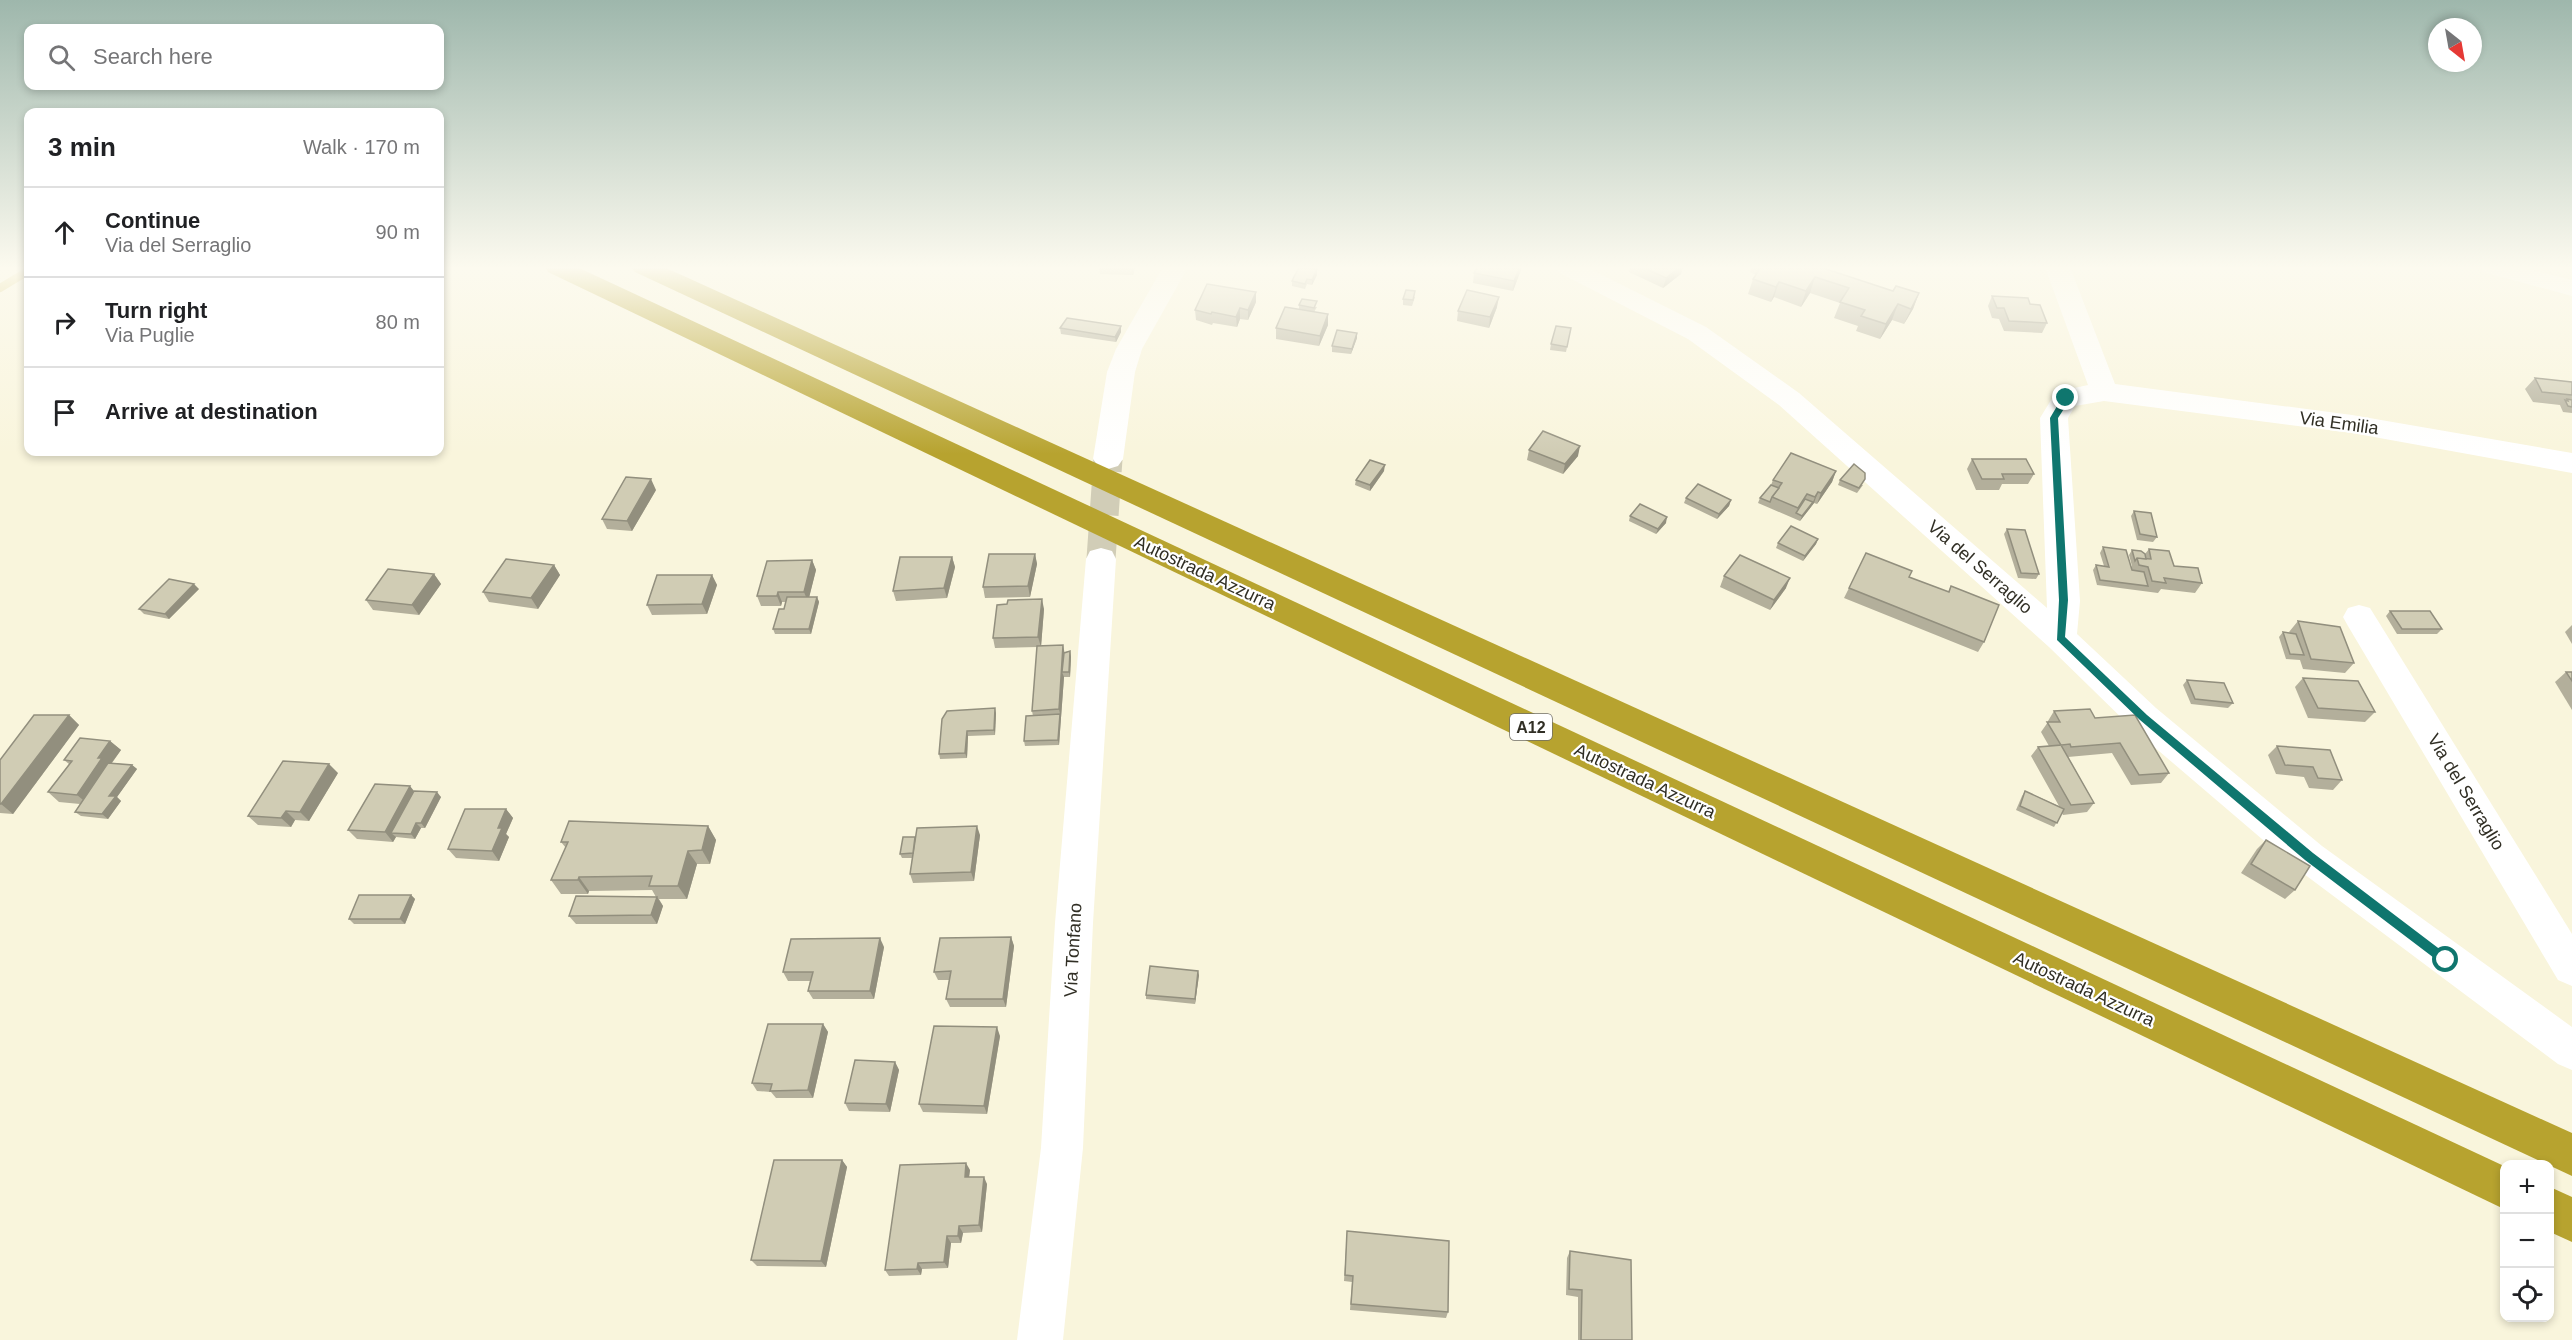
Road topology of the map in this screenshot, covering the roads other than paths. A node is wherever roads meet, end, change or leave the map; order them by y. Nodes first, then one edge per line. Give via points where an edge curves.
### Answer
1 (689, 330) edge
2 (780, 330) edge
3 (1140, 330) edge
4 (1691, 330) edge
5 (2081, 330) edge
6 (2104, 392) junction
7 (1108, 459) tunnel mouth
8 (2572, 463) edge
9 (1101, 559) tunnel mouth
10 (2359, 617) dead end
11 (2060, 638) junction
12 (2572, 968) edge
13 (2572, 1051) edge
14 (2572, 1155) edge
15 (2500, 1186) edge
16 (2554, 1211) edge
17 (2572, 1220) edge
18 (1040, 1340) edge

1 - 15 highway, Autostrada Azzurra / A12
2 - 14 highway, A12
3 - 7 street via 1121,372
4 - 11 street, Via del Serraglio via 1789,399
5 - 6 street
6 - 8 street, Via Emilia via 2352,424
6 - 11 street, Via Emilia via 2066,398 2054,418 2064,600
9 - 18 street, Via Tonfano via 1062,1148
10 - 12 street, Via del Serraglio
11 - 13 street, Via del Serraglio via 2144,718 2309,857
16 - 17 highway

